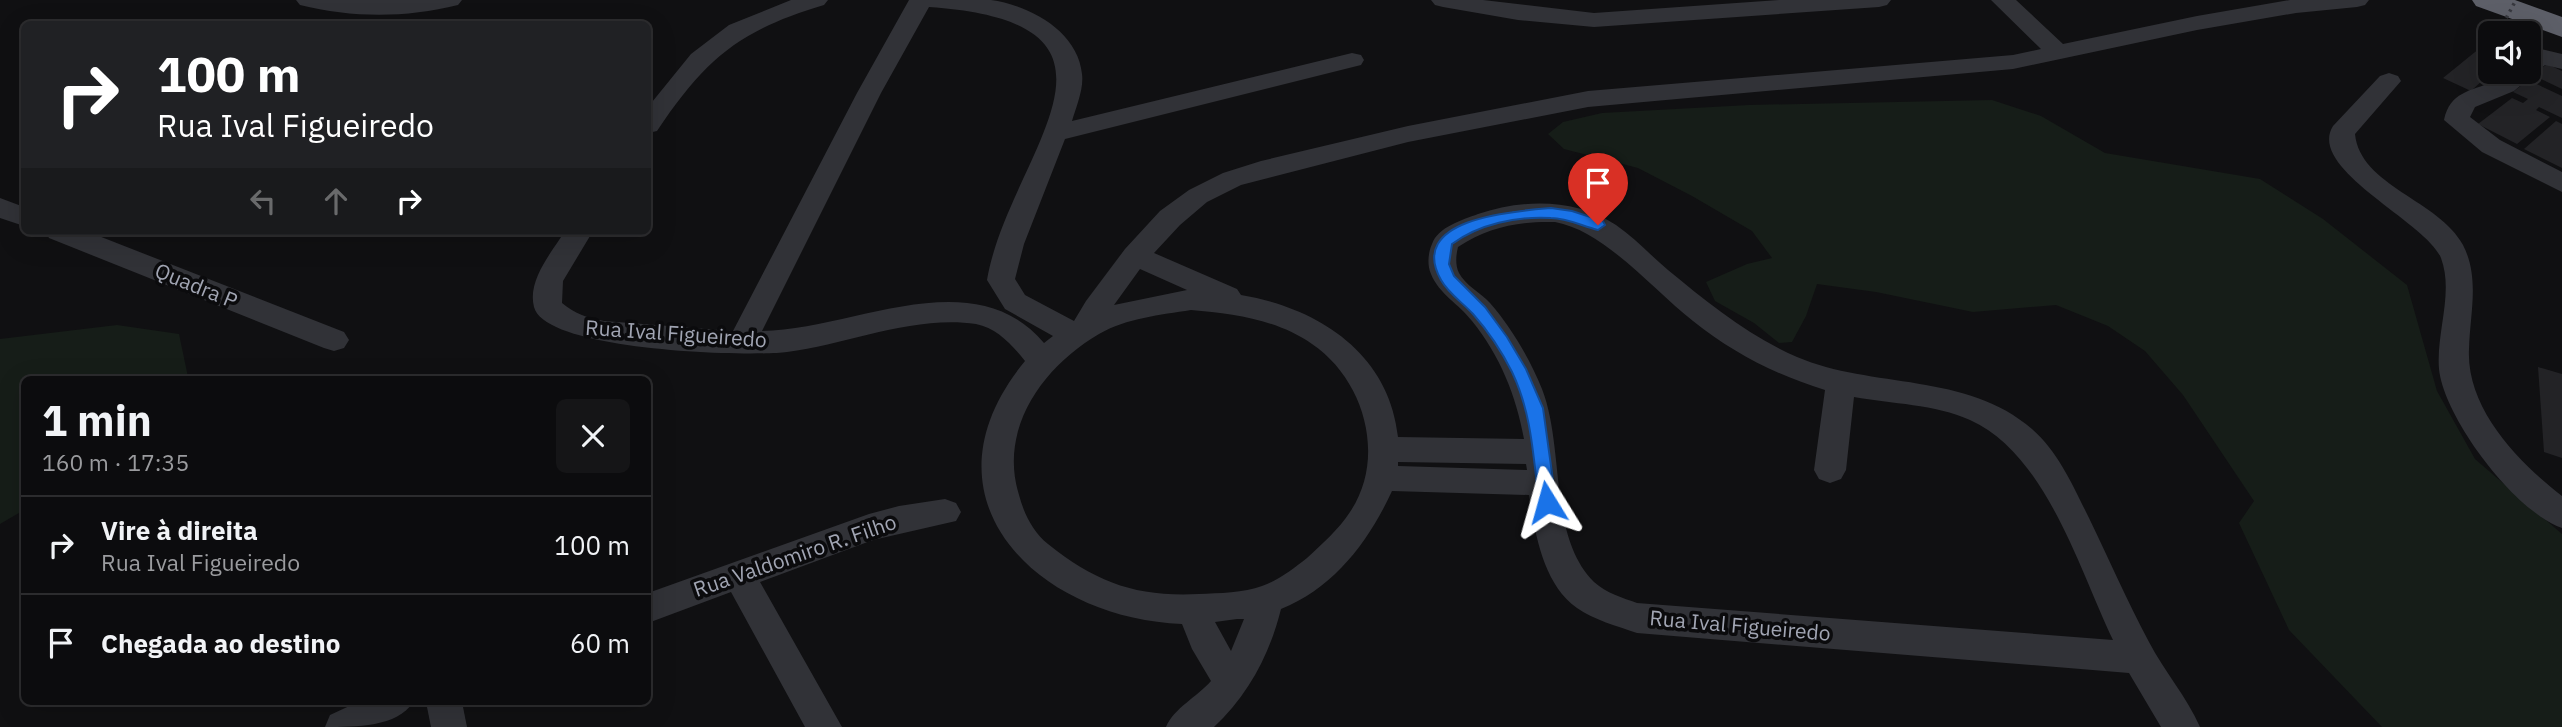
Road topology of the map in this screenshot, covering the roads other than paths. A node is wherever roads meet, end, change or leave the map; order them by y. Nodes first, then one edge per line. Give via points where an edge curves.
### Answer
1 (308, 0) edge
2 (450, 0) edge
3 (816, 0) edge
4 (924, 0) edge
5 (1443, 0) edge
6 (1676, 0) edge
7 (1879, 0) edge
8 (2003, 0) edge
9 (2028, 0) edge
10 (2258, 0) edge
11 (2357, 0) edge
12 (2470, 0) edge
13 (2507, 6) edge
14 (1651, 9) edge
15 (1720, 11) junction
16 (2197, 23) junction
17 (2561, 25) edge
18 (2070, 50) junction
19 (2541, 57) edge
20 (1352, 60) dead end
21 (2562, 62) edge
22 (2389, 81) dead end
23 (2506, 84) edge
24 (651, 120) edge
25 (1056, 124) junction
26 (2562, 183) edge
27 (0, 207) edge
28 (21, 216) edge
29 (69, 235) edge
30 (577, 235) edge
31 (1135, 256) junction
32 (1001, 280) junction
33 (1246, 305) junction
34 (965, 311) junction
35 (1080, 333) junction
36 (334, 340) dead end
37 (743, 342) junction
38 (1042, 361) junction
39 (1841, 382) junction
40 (1385, 463) junction
41 (1542, 468) junction
42 (1830, 470) dead end
43 (945, 512) dead end
44 (2562, 514) edge
45 (739, 575) junction
46 (1266, 600) junction
47 (651, 607) edge
48 (1194, 611) junction
49 (2137, 658) junction
50 (1231, 683) junction
51 (389, 705) edge
52 (445, 705) edge
53 (342, 727) edge
54 (449, 727) edge
55 (824, 727) edge
56 (1184, 727) edge
57 (2182, 727) edge

1 - 2 street via 366,9
3 - 24 street via 783,8 721,39 676,82
4 - 25 street via 988,6 1054,36 1070,77
4 - 37 street via 869,93
5 - 14 street via 1594,20
6 - 15 street
7 - 15 street
8 - 18 street
9 - 18 street
10 - 16 street
11 - 16 street
12 - 13 street
13 - 17 highway
14 - 15 street
16 - 18 street
18 - 31 street via 2013,62 1588,99 1408,134 1231,179 1170,218
19 - 21 street
20 - 25 street via 1132,117
22 - 44 street via 2342,132 2341,142 2351,162 2451,244 2459,267 2454,369 2468,408 2525,484
23 - 26 street via 2473,94 2457,120 2491,145
25 - 32 street via 1010,243
27 - 28 street
29 - 36 street, Quadra P
30 - 37 street, Rua Ival Figueiredo via 549,281 548,307 559,318 604,331
31 - 33 street
31 - 35 street
32 - 34 street via 989,298
32 - 35 street via 1015,302
33 - 35 street via 1191,300 1136,308
33 - 40 street via 1290,318 1329,341 1359,371 1379,408
34 - 37 street, Rua Ival Figueiredo via 932,312 831,335
34 - 38 street, Rua Ival Figueiredo via 1013,329
35 - 38 street
38 - 48 street via 1011,402 997,449 1001,498 1026,544 1070,582 1105,596 1128,605
39 - 41 street, Rua Ival Figueiredo via 1746,346 1598,225 1551,213 1504,217 1463,229 1446,242 1442,264 1448,279 1480,311 1518,369 1535,408
39 - 42 street
39 - 49 street, Rua Ival Figueiredo via 1941,398 1979,409 2002,422 2042,461
40 - 41 street
40 - 46 street via 1357,532 1314,573
41 - 49 street, Rua Ival Figueiredo via 1554,539 1566,570 1583,593 1637,618
43 - 45 street, Rua Valdomiro R. Filho via 869,528
45 - 47 street, Rua Valdomiro R. Filho
45 - 55 street
46 - 48 street
46 - 50 street via 1249,656
48 - 50 street
49 - 57 street, Rua Ival Figueiredo
50 - 56 street
51 - 53 street
52 - 54 street

